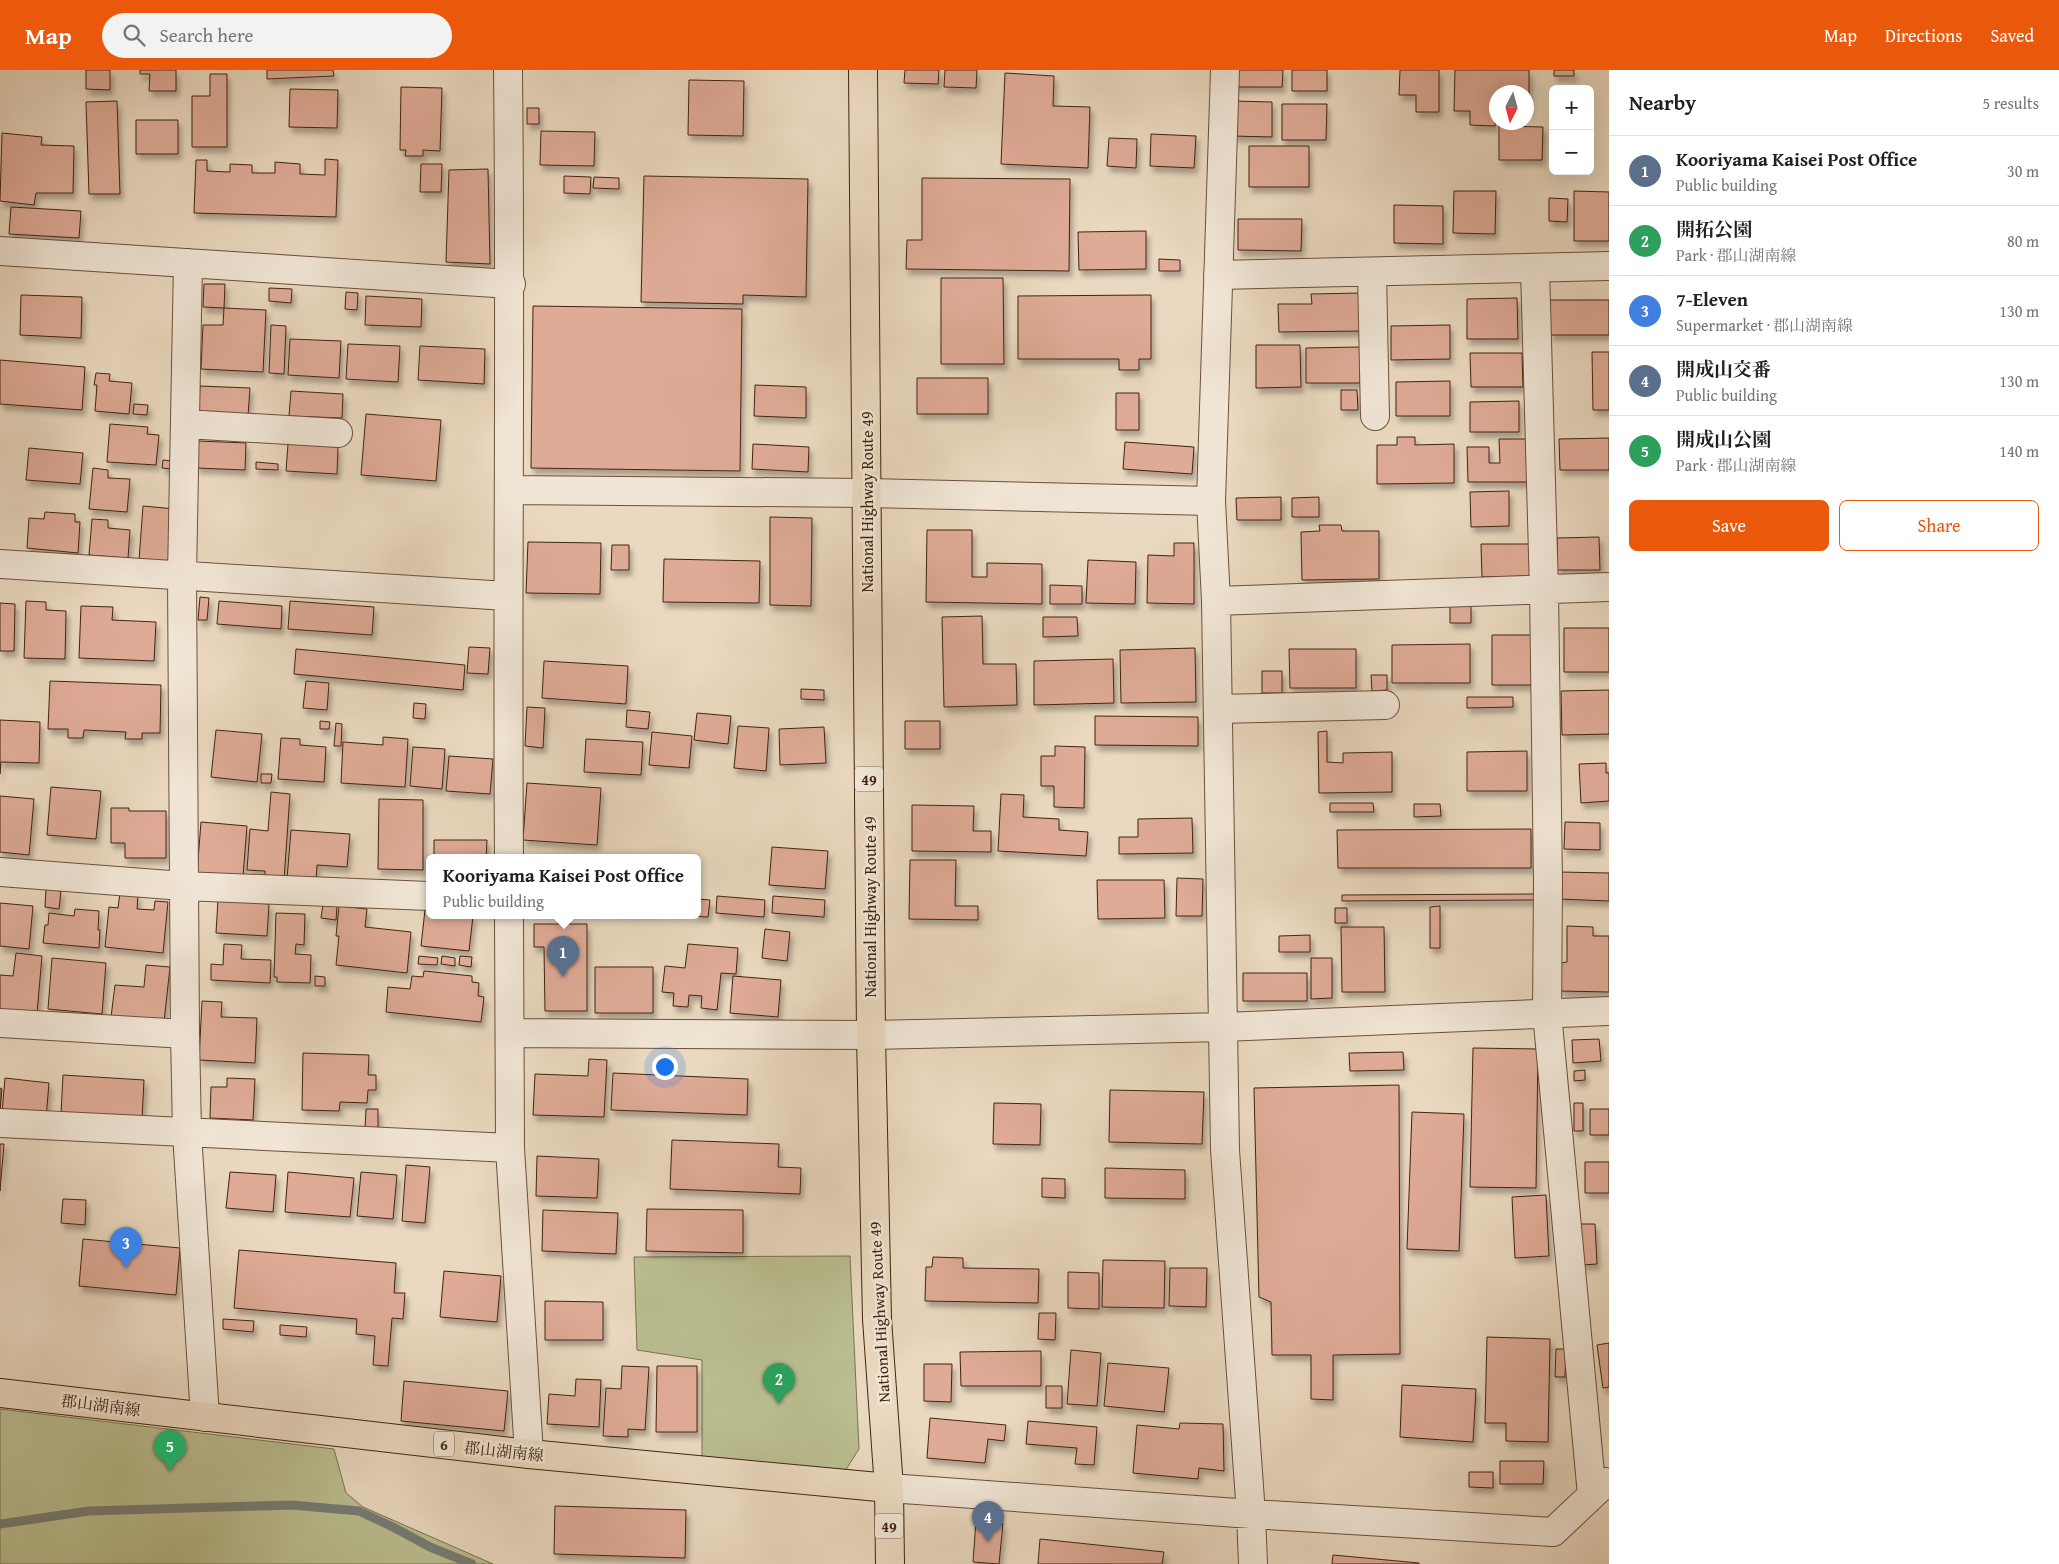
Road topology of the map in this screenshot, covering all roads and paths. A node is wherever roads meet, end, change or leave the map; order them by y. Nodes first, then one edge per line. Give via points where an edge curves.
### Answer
1 (508, 70) edge
2 (863, 70) edge
3 (1225, 70) edge
4 (0, 251) edge
5 (188, 263) junction
6 (1609, 266) edge
7 (1535, 268) junction
8 (1372, 272) junction
9 (1218, 274) junction
10 (511, 284) junction
11 (1375, 416) dead end
12 (185, 424) junction
13 (338, 433) dead end
14 (509, 490) junction
15 (868, 493) junction
16 (1211, 501) junction
17 (0, 564) edge
18 (182, 576) junction
19 (1609, 587) edge
20 (1544, 590) junction
21 (507, 596) junction
22 (1216, 601) junction
23 (1385, 704) dead end
24 (1218, 709) junction
25 (509, 854) edge
26 (0, 872) edge
27 (183, 886) junction
28 (426, 896) edge
29 (510, 919) edge
30 (1609, 1012) edge
31 (1547, 1013) junction
32 (0, 1023) edge
33 (1224, 1027) junction
34 (185, 1034) junction
35 (510, 1034) junction
36 (871, 1035) junction
37 (0, 1122) edge
38 (187, 1133) junction
39 (510, 1148) junction
40 (0, 1393) edge
41 (205, 1417) junction
42 (529, 1454) junction
43 (1601, 1487) edge
44 (889, 1488) junction
45 (1251, 1514) junction
46 (890, 1564) edge
47 (1253, 1564) edge

1 - 10 street
2 - 15 main road, National Highway Route 49 / 49
3 - 9 street
4 - 5 street
5 - 10 street
5 - 12 street
6 - 7 street
7 - 8 street
7 - 20 street
8 - 9 street
8 - 11 street
9 - 16 street
10 - 14 street
12 - 13 street
12 - 18 street
14 - 15 street
14 - 21 street
15 - 16 street
15 - 36 main road, National Highway Route 49 / 49
16 - 22 street
17 - 18 street
18 - 21 street
18 - 27 street
19 - 20 street
20 - 22 street
20 - 31 street
21 - 25 street
22 - 24 street
23 - 24 street
24 - 33 street
26 - 27 street
27 - 28 street
27 - 34 street
29 - 35 street
30 - 31 street
31 - 33 street
31 - 43 street
32 - 34 street
33 - 36 street
33 - 45 street via 1225,1150
34 - 38 street
35 - 36 street
35 - 39 street
36 - 44 main road, National Highway Route 49 / 49 via 877,1319
37 - 38 street
38 - 39 street
38 - 41 street
39 - 42 street
40 - 41 main road, 郡山湖南線 / 6
41 - 42 main road, 郡山湖南線 / 6
42 - 44 main road, 郡山湖南線 / 6
43 - 45 street via 1553,1532
44 - 45 street
44 - 46 main road, National Highway Route 49 / 49
45 - 47 street

